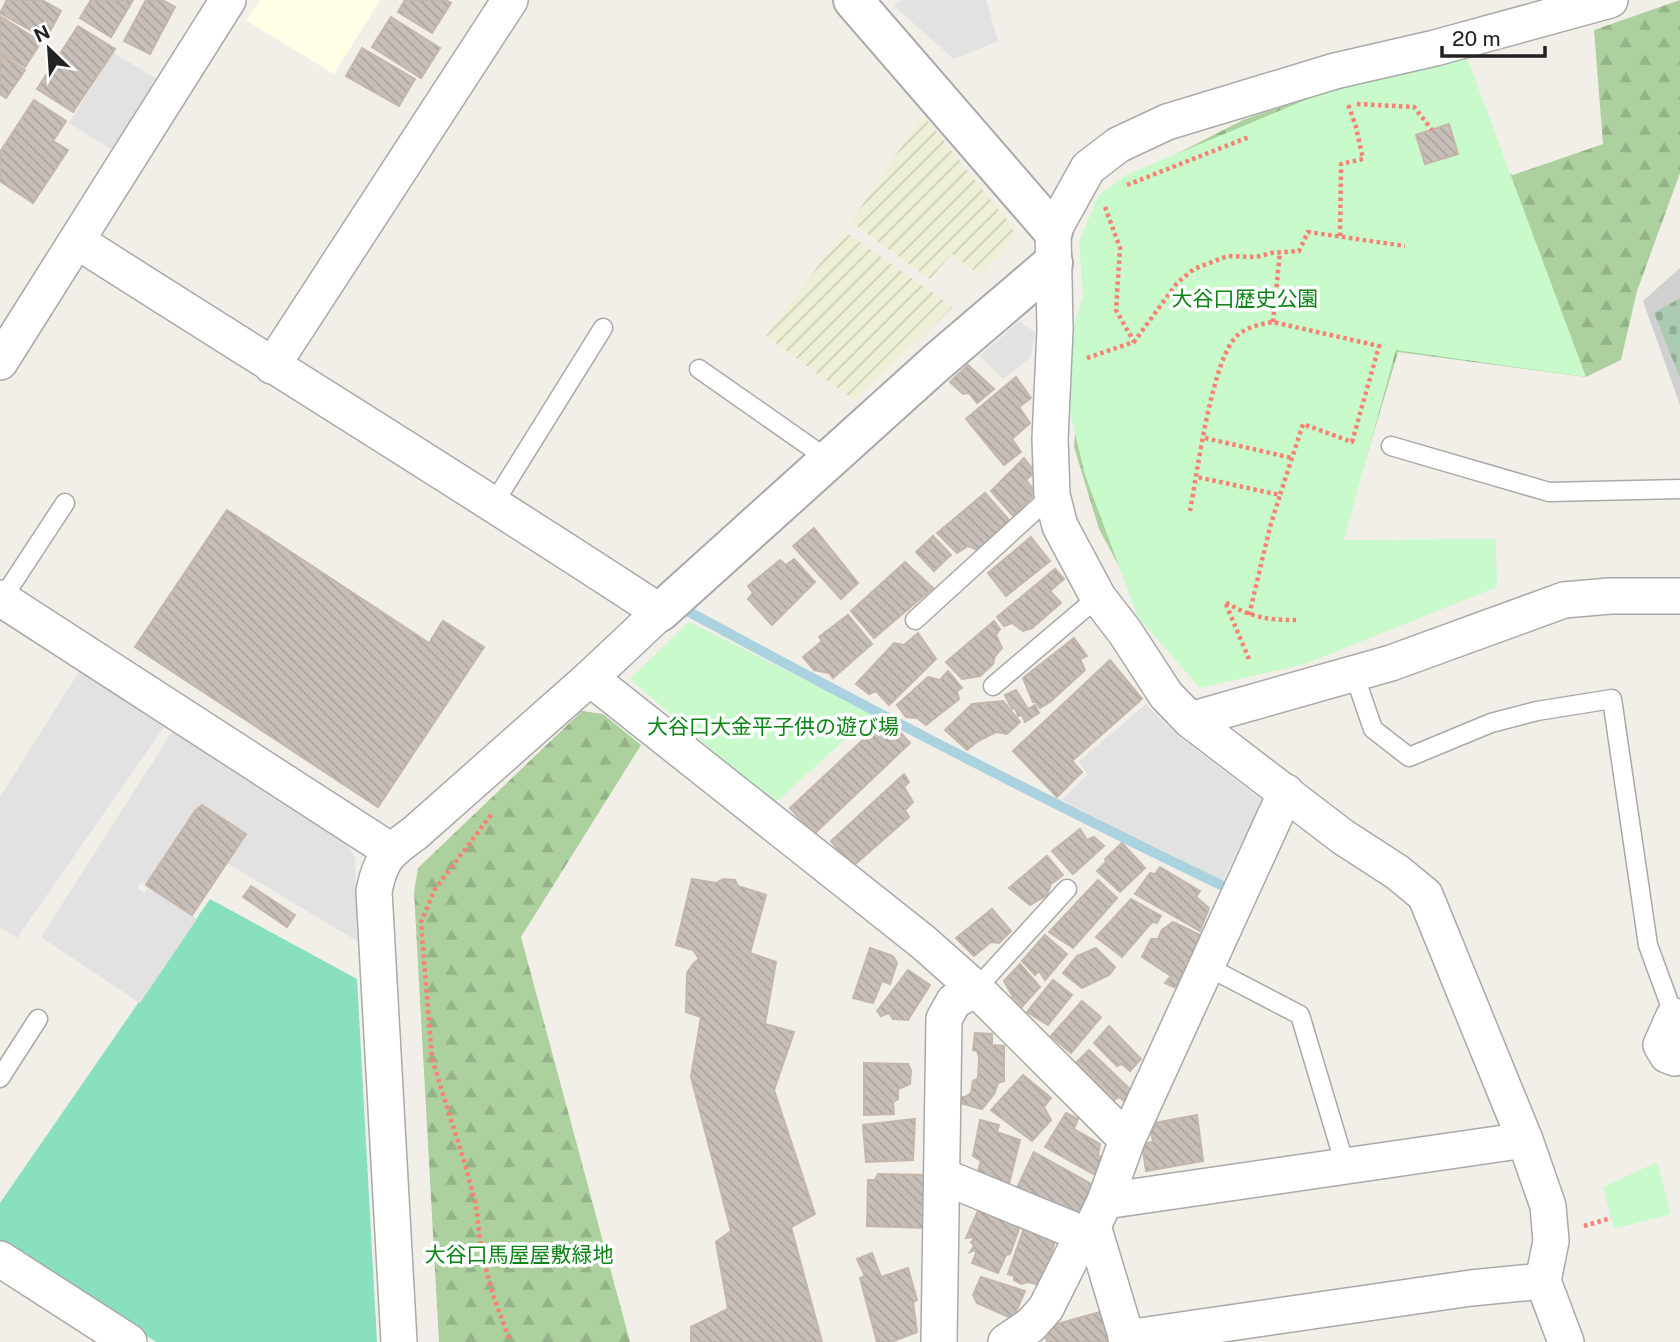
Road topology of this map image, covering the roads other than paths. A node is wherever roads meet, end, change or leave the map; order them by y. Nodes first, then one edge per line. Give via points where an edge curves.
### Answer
1 (228, 0) edge
2 (510, 0) edge
3 (853, 0) edge
4 (1610, 0) edge
5 (77, 241) junction
6 (1053, 247) junction
7 (603, 328) dead end
8 (0, 362) edge
9 (272, 366) junction
10 (699, 369) dead end
11 (1391, 446) dead end
12 (829, 460) junction
13 (1680, 489) edge
14 (1052, 495) junction
15 (65, 503) dead end
16 (494, 503) junction
17 (1680, 596) edge
18 (1098, 597) junction
19 (1, 599) edge
20 (660, 612) junction
21 (915, 620) dead end
22 (1354, 674) junction
23 (590, 678) junction
24 (993, 686) dead end
25 (1190, 720) junction
26 (1286, 792) junction
27 (391, 851) junction
28 (1068, 889) dead end
29 (1208, 967) junction
30 (976, 989) junction
31 (38, 1019) dead end
32 (1677, 1021) edge
33 (1680, 1055) edge
34 (0, 1078) edge
35 (1127, 1140) junction
36 (1525, 1140) junction
37 (1345, 1165) junction
38 (942, 1176) junction
39 (1093, 1220) junction
40 (0, 1259) edge
41 (1543, 1281) junction
42 (86, 1330) edge
43 (1127, 1340) edge
44 (129, 1342) edge
45 (399, 1342) edge
46 (939, 1342) edge
47 (1006, 1342) edge
48 (1566, 1342) edge

1 - 5 street
2 - 9 street
3 - 6 street
4 - 6 street via 1335,71 1167,122 1118,145 1088,168
5 - 8 street
5 - 9 street
6 - 12 street
6 - 14 street
7 - 16 lane
9 - 16 street
10 - 12 lane
11 - 13 lane via 1549,492
12 - 20 street
14 - 18 street via 1060,526
14 - 21 lane
15 - 19 lane
16 - 20 street
17 - 22 street via 1564,600
18 - 24 lane
18 - 25 street via 1166,695
19 - 27 street
20 - 23 street
22 - 25 street
22 - 32 lane via 1373,729 1409,757 1491,723 1612,699 1648,945
23 - 27 street
23 - 30 street
25 - 26 street
26 - 29 street
26 - 36 street via 1424,895
27 - 45 street via 379,867 374,891
28 - 30 lane
29 - 35 street
29 - 37 lane via 1300,1015
30 - 35 street
30 - 38 street via 954,1002 944,1019
31 - 34 lane
32 - 33 street via 1661,1045 1667,1055
35 - 39 street
36 - 37 street
36 - 41 street via 1548,1206 1551,1241
37 - 39 street
38 - 39 street
38 - 46 street
39 - 43 street
39 - 47 street via 1046,1308
40 - 42 street
41 - 43 street via 1471,1287
41 - 48 street
42 - 44 street

